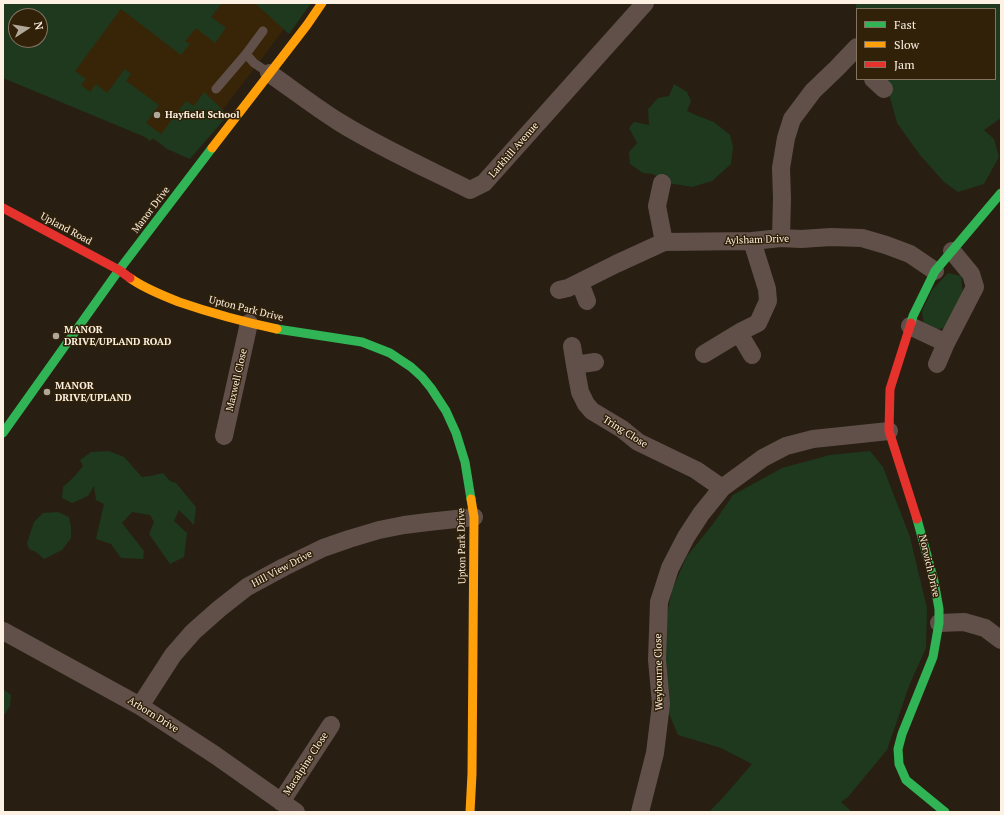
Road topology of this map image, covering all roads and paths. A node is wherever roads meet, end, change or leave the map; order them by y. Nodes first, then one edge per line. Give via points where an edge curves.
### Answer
1 (322, 3) edge
2 (645, 3) edge
3 (263, 31) dead end
4 (246, 54) junction
5 (854, 56) edge
6 (269, 73) junction
7 (216, 89) dead end
8 (662, 183) dead end
9 (1001, 193) edge
10 (3, 208) edge
11 (781, 238) junction
12 (752, 241) junction
13 (664, 242) junction
14 (952, 251) junction
15 (119, 270) junction
16 (935, 271) junction
17 (580, 283) junction
18 (559, 290) dead end
19 (586, 301) dead end
20 (249, 323) junction
21 (910, 326) junction
22 (739, 333) junction
23 (946, 343) junction
24 (572, 346) dead end
25 (704, 354) dead end
26 (752, 355) dead end
27 (595, 362) dead end
28 (937, 364) dead end
29 (575, 366) junction
30 (4, 430) edge
31 (889, 431) junction
32 (224, 436) dead end
33 (722, 488) junction
34 (474, 517) junction
35 (939, 623) junction
36 (3, 631) edge
37 (1001, 640) edge
38 (140, 706) junction
39 (331, 725) dead end
40 (281, 802) junction
41 (296, 812) edge
42 (470, 812) edge
43 (640, 812) edge
44 (945, 812) edge

1 - 6 street, Manor Drive
2 - 6 street, Larkhill Avenue via 484,184 470,190 345,125
3 - 4 lane
4 - 6 lane
4 - 7 lane
5 - 11 street via 813,91 792,120 781,168
6 - 15 street, Manor Drive
8 - 13 street via 657,206
9 - 14 street, Norwich Drive
10 - 15 street, Upland Road
11 - 12 street, Aylsham Drive
11 - 16 street, Aylsham Drive via 862,238 910,254
12 - 13 street, Aylsham Drive
12 - 22 street via 767,289 768,302 758,323
13 - 17 street, Aylsham Drive
14 - 16 street, Norwich Drive
14 - 23 street via 971,274 975,287
15 - 20 street, Upton Park Drive via 141,286 164,296
15 - 30 street, Manor Drive
16 - 21 street, Norwich Drive
17 - 18 street, Aylsham Drive
17 - 19 street
20 - 32 street, Maxwell Close
20 - 34 street, Upton Park Drive via 362,342 390,353 411,367 432,388 456,433 465,462
21 - 23 street
21 - 31 street, Norwich Drive via 890,389
22 - 25 street
22 - 26 street
23 - 28 street
24 - 29 street, Tring Close
27 - 29 street
29 - 33 street, Tring Close via 580,392 592,411 638,442 696,470
31 - 33 street, Weybourne Close via 818,438 786,446 763,458
31 - 35 street, Norwich Drive via 934,581
33 - 43 street, Weybourne Close via 686,538 670,568 659,602 657,660 661,704 655,753
34 - 38 street, Hill View Drive via 404,525 349,538 323,548 247,587 193,632 174,655
34 - 42 street, Upton Park Drive
35 - 37 street via 964,622 985,628
35 - 44 street, Norwich Drive via 933,657 898,749 899,764 906,780
36 - 38 street, Arborn Drive
38 - 40 street, Arborn Drive
39 - 40 street, Macalpine Close
40 - 41 street, Arborn Drive

